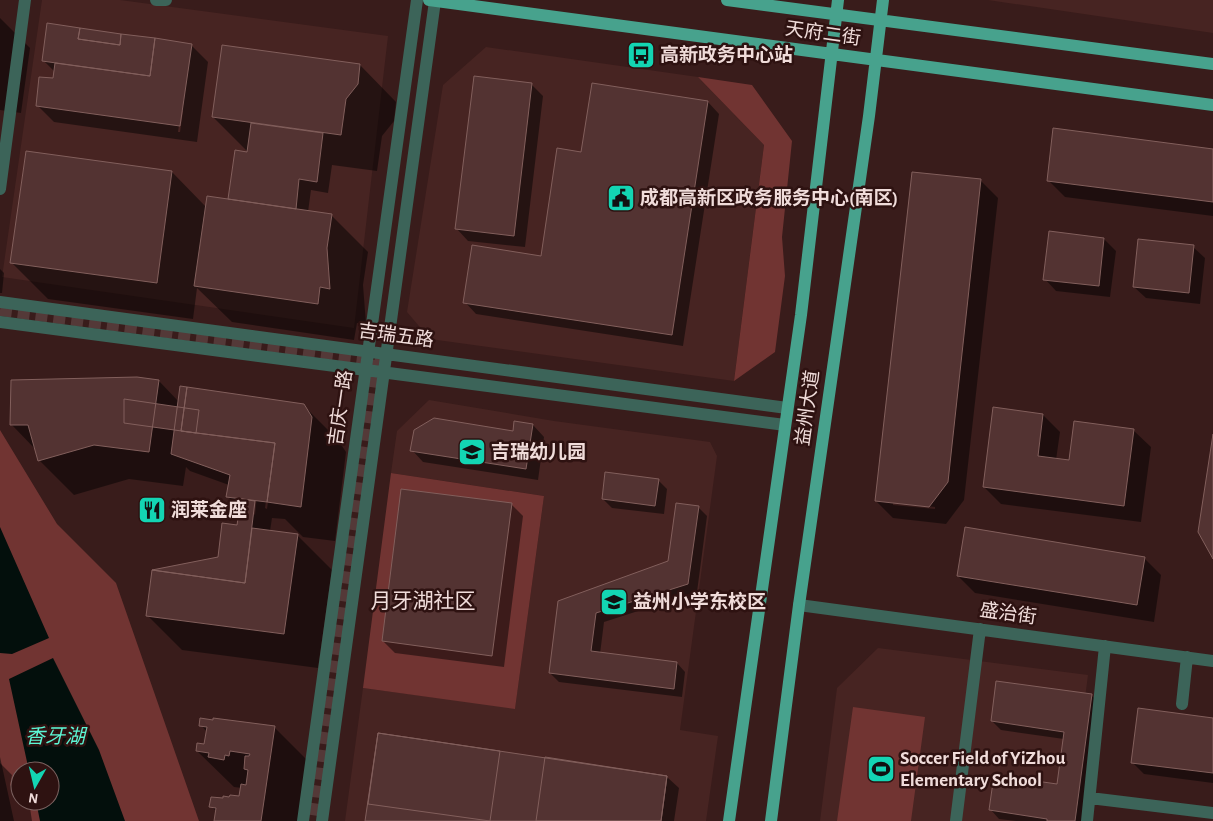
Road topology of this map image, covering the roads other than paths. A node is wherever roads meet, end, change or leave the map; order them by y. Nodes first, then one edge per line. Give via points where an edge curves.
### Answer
1 (25, 0) edge
2 (156, 0) edge
3 (166, 0) edge
4 (417, 0) edge
5 (432, 0) edge
6 (727, 0) edge
7 (838, 0) edge
8 (883, 0) edge
9 (836, 14) junction
10 (880, 20) junction
11 (831, 54) junction
12 (876, 60) junction
13 (1213, 64) edge
14 (1213, 105) edge
15 (0, 189) edge
16 (0, 302) edge
17 (0, 322) edge
18 (368, 352) junction
19 (386, 354) junction
20 (366, 370) junction
21 (384, 373) junction
22 (787, 408) junction
23 (785, 426) junction
24 (799, 605) junction
25 (980, 629) junction
26 (1105, 646) junction
27 (1187, 657) junction
28 (1213, 661) edge
29 (1182, 704) dead end
30 (1090, 798) junction
31 (1213, 813) edge
32 (303, 821) edge
33 (322, 821) edge
34 (729, 821) edge
35 (771, 821) edge
36 (956, 821) edge
37 (1087, 821) edge

1 - 15 street
2 - 3 street
4 - 18 street, 吉庆一路
5 - 11 main road, 天府二街
5 - 19 street, 吉庆一路
6 - 9 main road, 天府二街
7 - 9 main road, 益州大道
8 - 10 main road, 益州大道
9 - 10 main road, 天府二街
9 - 11 main road, 益州大道
10 - 12 main road, 益州大道
10 - 13 main road, 天府二街
11 - 12 main road, 天府二街
11 - 22 main road, 益州大道
12 - 14 main road, 天府二街
12 - 24 main road, 益州大道
16 - 18 street, 吉瑞五路
17 - 20 street, 吉瑞五路
18 - 19 street, 吉瑞五路
18 - 20 street, 吉庆一路
19 - 21 street, 吉庆一路
19 - 22 street, 吉瑞五路
20 - 21 street, 吉瑞五路
20 - 32 street, 吉庆一路
21 - 23 street, 吉瑞五路
21 - 33 street, 吉庆一路
22 - 23 main road, 益州大道
23 - 34 main road, 益州大道
24 - 25 street, 盛治街
24 - 35 main road, 益州大道
25 - 26 street, 盛治街
25 - 36 street
26 - 27 street, 盛治街
26 - 30 street
27 - 28 street, 盛治街
27 - 29 street
30 - 31 street
30 - 37 street

